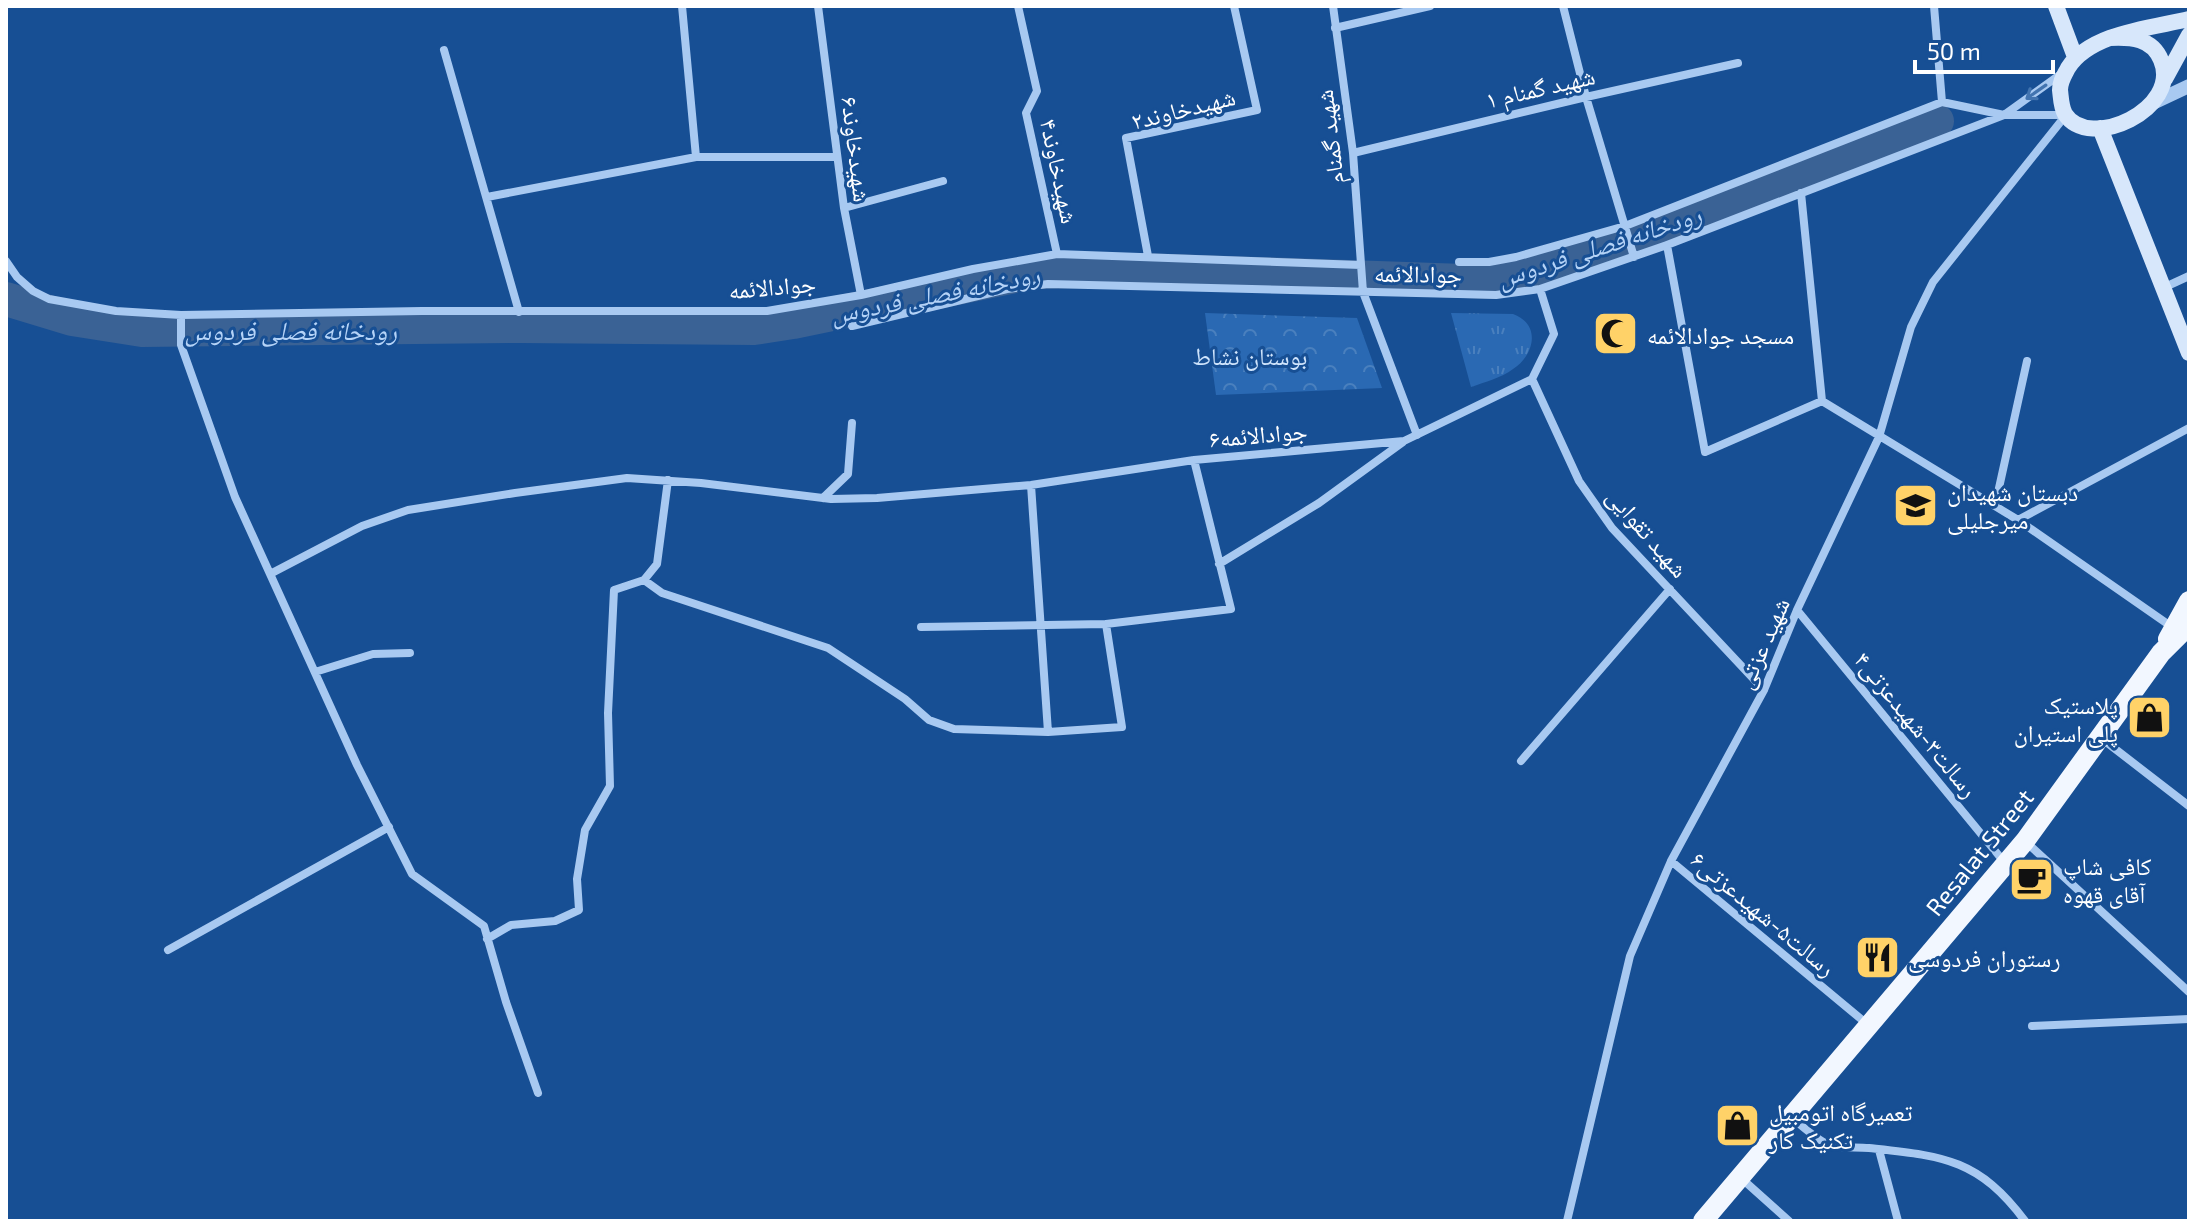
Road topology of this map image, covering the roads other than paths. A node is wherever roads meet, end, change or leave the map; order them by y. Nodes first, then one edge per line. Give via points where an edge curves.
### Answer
1 (682, 6) edge
2 (818, 6) edge
3 (1018, 6) edge
4 (1234, 6) edge
5 (1333, 6) edge
6 (1430, 6) edge
7 (1563, 6) edge
8 (1934, 6) edge
9 (2056, 6) edge
10 (2189, 19) edge
11 (1335, 28) junction
12 (2189, 35) edge
13 (2110, 38) junction
14 (444, 50) dead end
15 (1738, 63) dead end
16 (2071, 64) junction
17 (2165, 79) junction
18 (2189, 86) edge
19 (1586, 97) junction
20 (1942, 102) junction
21 (2155, 102) junction
22 (2004, 115) junction
23 (2066, 115) junction
24 (2100, 128) junction
25 (1353, 153) junction
26 (696, 157) junction
27 (837, 157) junction
28 (943, 181) dead end
29 (1801, 193) junction
30 (487, 197) junction
31 (844, 208) junction
32 (1625, 226) junction
33 (1667, 245) junction
34 (1057, 254) junction
35 (1148, 256) junction
36 (1634, 257) junction
37 (6, 261) edge
38 (1459, 262) dead end
39 (1361, 265) junction
40 (2189, 276) edge
41 (2163, 288) junction
42 (1540, 289) junction
43 (1363, 292) junction
44 (861, 295) junction
45 (519, 312) junction
46 (181, 315) junction
47 (852, 326) dead end
48 (2189, 353) edge
49 (2027, 361) dead end
50 (1532, 379) junction
51 (1822, 401) junction
52 (852, 423) dead end
53 (2189, 428) edge
54 (1417, 435) junction
55 (1879, 437) junction
56 (1404, 441) junction
57 (1194, 460) junction
58 (668, 480) junction
59 (1031, 485) junction
60 (823, 498) junction
61 (1995, 506) junction
62 (2018, 520) junction
63 (1219, 564) junction
64 (270, 574) junction
65 (644, 580) junction
66 (1670, 589) junction
67 (2189, 601) edge
68 (1797, 610) junction
69 (1042, 624) junction
70 (1106, 624) junction
71 (2181, 626) edge
72 (921, 627) dead end
73 (410, 653) dead end
74 (315, 672) junction
75 (1764, 690) junction
76 (1048, 732) junction
77 (2100, 737) junction
78 (1521, 761) dead end
79 (2189, 806) edge
80 (389, 827) junction
81 (2025, 841) junction
82 (1671, 861) junction
83 (2006, 864) junction
84 (487, 939) junction
85 (168, 950) dead end
86 (2189, 992) edge
87 (2189, 1019) edge
88 (1868, 1026) junction
89 (2032, 1026) dead end
90 (538, 1093) dead end
91 (1791, 1117) junction
92 (1879, 1150) junction
93 (1740, 1177) junction
94 (1567, 1221) edge
95 (1703, 1221) edge
96 (1789, 1221) edge
97 (1898, 1221) edge
98 (2025, 1221) edge

1 - 26 street
2 - 27 street, شهیدخاوند۶
3 - 34 street, شهیدخاوند۴ via 1037,91 1026,113
4 - 35 street, شهیدخاوند۲ via 1257,110 1126,138
5 - 11 street, شهید گمنام
6 - 11 street
7 - 19 street
8 - 20 street
9 - 16 main road
10 - 13 main road
11 - 25 street, شهید گمنام
12 - 17 main road
13 - 16 main road
13 - 17 main road via 2146,42 2158,52
14 - 30 street
15 - 19 street, شهید گمنام ۱
16 -> 22 street, جوادالائمه
16 - 23 main road via 2060,82
17 - 21 main road
18 - 21 street
19 - 25 street, شهید گمنام ۱
19 - 32 street
20 - 22 street, جوادالائمه
20 - 32 street, جوادالائمه
21 - 24 main road via 2137,116
22 - 23 street, جوادالائمه
22 - 29 street, جوادالائمه
23 - 24 main road via 2082,127
23 - 55 street, شهید عزتی via 1933,282 1911,327
24 - 41 main road
25 - 39 street, شهید گمنام
26 - 27 street
26 - 30 street
27 - 31 street, شهیدخاوند۶
28 - 31 street
29 - 33 street, جوادالائمه
29 - 51 street
30 - 45 street
31 - 44 street, شهیدخاوند۶
32 - 36 street
32 - 38 street, جوادالائمه via 1516,257
33 - 36 street, جوادالائمه
33 - 51 street via 1705,452
34 - 35 street, جوادالائمه
34 - 44 street, جوادالائمه
35 - 39 street, جوادالائمه
36 - 42 street, جوادالائمه
37 - 46 street, جوادالائمه via 17,277 49,299
39 - 43 street, شهید گمنام
40 - 41 street
41 - 48 main road
42 - 43 street, جوادالائمه via 1496,295
42 - 50 street via 1554,334
43 - 47 street, جوادالائمه via 1048,284
43 - 54 street, شهید گمنام
44 - 45 street, جوادالائمه via 767,311
45 - 46 street, جوادالائمه
46 - 64 street via 181,345 235,497
49 - 61 street
50 - 54 street, جوادالائمه۶
50 - 66 street, شهید تقوایی via 1579,481 1612,528
51 - 55 street
52 - 60 street via 848,474
53 - 62 street
54 - 56 street, جوادالائمه۶
55 - 61 street
55 - 68 street, شهید عزتی
56 - 57 street, جوادالائمه۶
56 - 63 street via 1319,503
57 - 59 street, جوادالائمه۶
57 - 63 street
58 - 60 street, جوادالائمه۶
58 - 64 street, جوادالائمه۶ via 627,478 408,510 362,526
58 - 65 street via 657,564
59 - 60 street, جوادالائمه۶
59 - 69 street
61 - 62 street
62 - 71 street
63 - 70 street via 1231,609
64 - 74 street
65 - 76 street via 662,593 828,648 929,720 954,729
65 - 84 street via 614,590 610,786 585,830 577,879 579,910 555,921 511,925
66 - 75 street, شهید تقوایی
66 - 78 street
67 - 71 main road, Resalat Street
68 - 75 street, شهید عزتی
68 - 83 street, رسالت۳-شهیدعزتی۴
69 - 70 street
69 - 72 street
69 - 76 street
70 - 76 street via 1122,727
71 - 77 main road, Resalat Street
73 - 74 street via 373,654
74 - 80 street
75 - 82 street, شهید عزتی
77 - 79 street
77 - 81 main road, Resalat Street
80 - 84 street via 412,874 484,926
80 - 85 street
81 - 83 main road, Resalat Street
81 - 86 street
82 - 88 street, رسالت۵-شهیدعزتی۶
82 - 94 street, شهید عزتی via 1630,956
83 - 88 main road, Resalat Street
84 - 90 street
87 - 89 street
88 - 91 main road, Resalat Street
91 - 92 street via 1829,1145
91 - 93 main road, Resalat Street
92 - 97 street
92 - 98 street via 1960,1164 2002,1194
93 - 95 main road, Resalat Street
93 - 96 street

